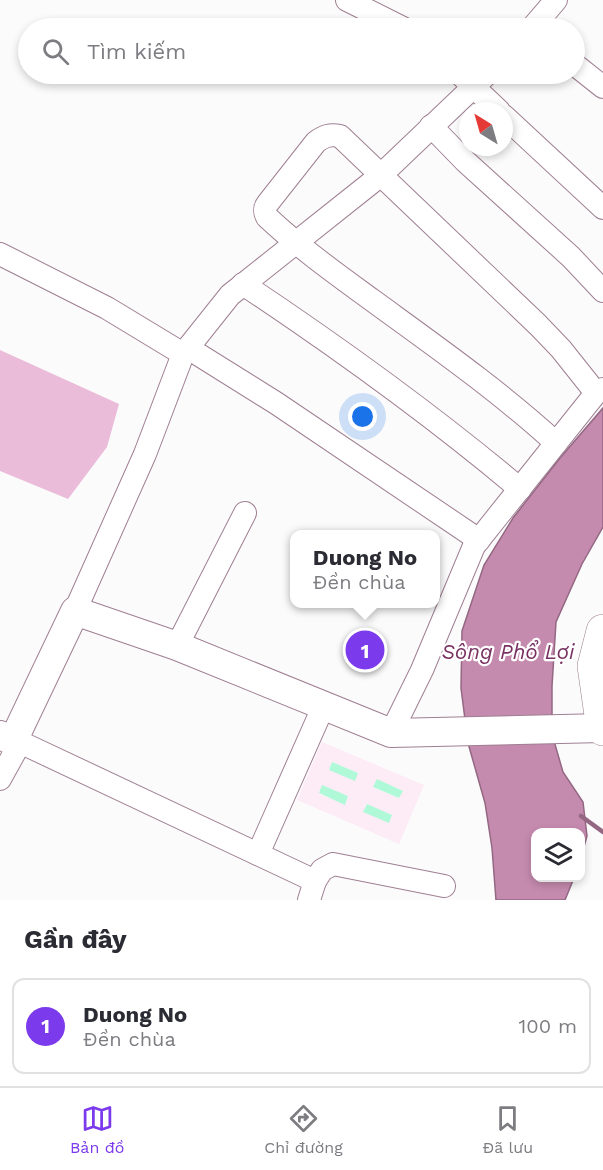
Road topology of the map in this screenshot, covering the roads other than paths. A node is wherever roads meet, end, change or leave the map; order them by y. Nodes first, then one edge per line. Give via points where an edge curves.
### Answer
1 (347, 0) edge
2 (556, 0) edge
3 (383, 18) edge
4 (541, 18) edge
5 (585, 73) edge
6 (468, 84) edge
7 (478, 84) edge
8 (603, 87) edge
9 (492, 102) edge
10 (513, 124) edge
11 (431, 126) junction
12 (381, 175) junction
13 (603, 208) edge
14 (295, 243) junction
15 (0, 254) edge
16 (243, 284) junction
17 (603, 291) edge
18 (186, 351) junction
19 (599, 391) edge
20 (556, 443) junction
21 (520, 489) junction
22 (245, 513) dead end
23 (479, 540) junction
24 (75, 611) junction
25 (603, 631) edge
26 (177, 646) junction
27 (324, 705) junction
28 (603, 728) edge
29 (392, 733) junction
30 (6, 738) edge
31 (0, 779) edge
32 (258, 854) junction
33 (444, 886) dead end
34 (312, 890) edge

1 - 3 street
2 - 4 street
5 - 8 street
6 - 11 street
7 - 9 street
10 - 13 street
11 - 12 street
11 - 17 street
12 - 14 street
12 - 14 street via 340,136 324,136 316,142 265,208 267,217
12 - 19 street via 537,324
14 - 16 street
14 - 20 street via 471,372
15 - 18 street
16 - 18 street
16 - 21 street via 336,347
18 - 23 street via 276,403
18 - 24 street
19 - 20 street
20 - 21 street
21 - 23 street
22 - 26 street
23 - 29 street
24 - 26 main road
24 - 30 main road
25 - 28 highway via 594,666
26 - 27 main road
27 - 29 main road
27 - 32 street
28 - 29 main road
30 - 31 street via 16,750
30 - 32 street
32 - 34 street
33 - 34 street via 333,864 322,870

